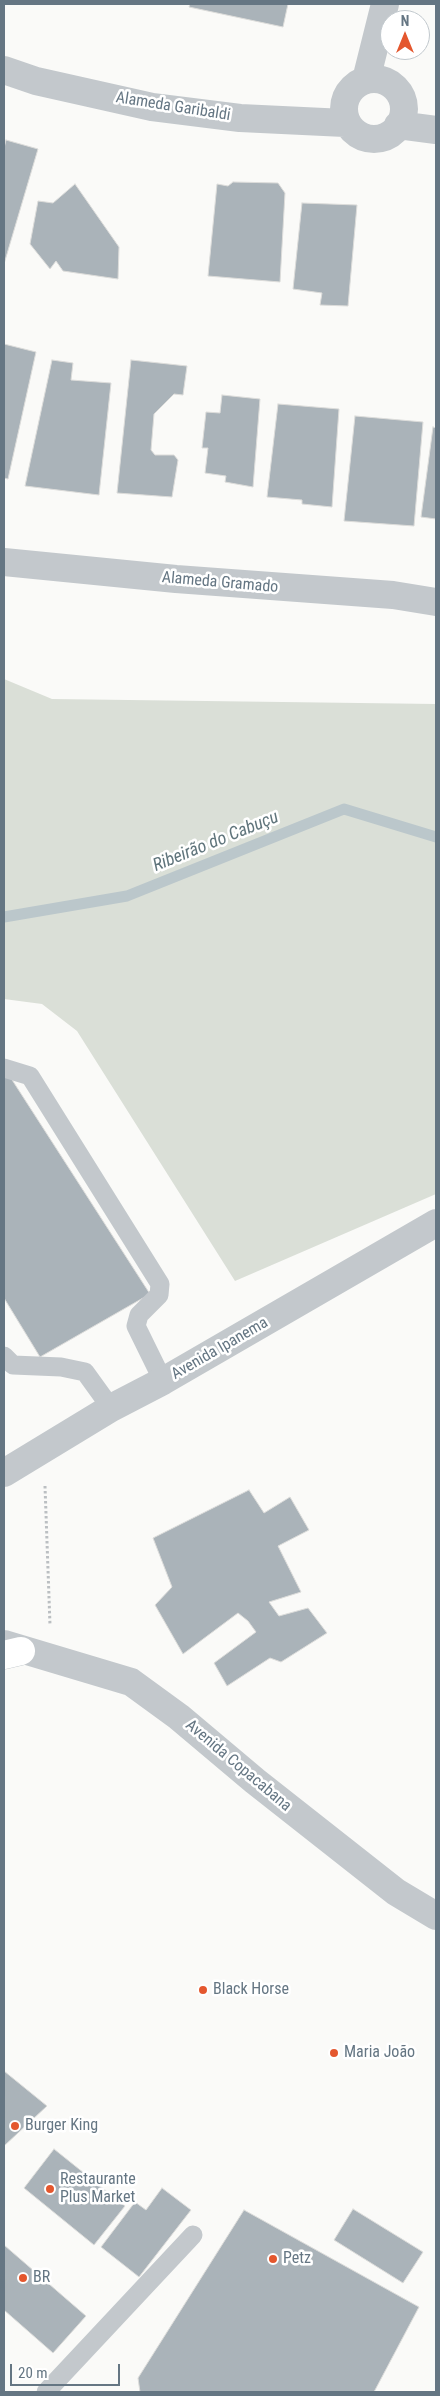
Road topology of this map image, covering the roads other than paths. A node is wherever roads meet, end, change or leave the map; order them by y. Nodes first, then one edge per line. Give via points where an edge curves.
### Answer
1 (384, 4) edge
2 (4, 70) edge
3 (366, 80) junction
4 (345, 122) junction
5 (398, 125) junction
6 (436, 130) edge
7 (4, 562) edge
8 (436, 602) edge
9 (4, 1068) edge
10 (436, 1223) edge
11 (4, 1356) edge
12 (164, 1381) junction
13 (111, 1408) junction
14 (6, 1467) edge
15 (10, 1650) edge
16 (436, 1916) edge
17 (193, 2235) dead end
18 (46, 2392) edge

1 - 3 street
2 - 4 street, Alameda Garibaldi via 152,107 240,118
3 - 4 street via 347,93
3 - 5 street via 381,79 398,89 405,107 404,117
4 - 5 street via 358,135 376,139 393,133
5 - 6 street
7 - 8 street, Alameda Gramado via 176,580 393,595
9 - 12 lane via 30,1076 160,1284 159,1295 139,1315 136,1326
10 - 12 street, Avenida Ipanema
11 - 13 lane via 14,1365 61,1367 85,1372
12 - 13 street, Avenida Ipanema
13 - 14 street, Avenida Ipanema
15 - 16 street, Avenida Copacabana via 132,1682 396,1892
17 - 18 lane

